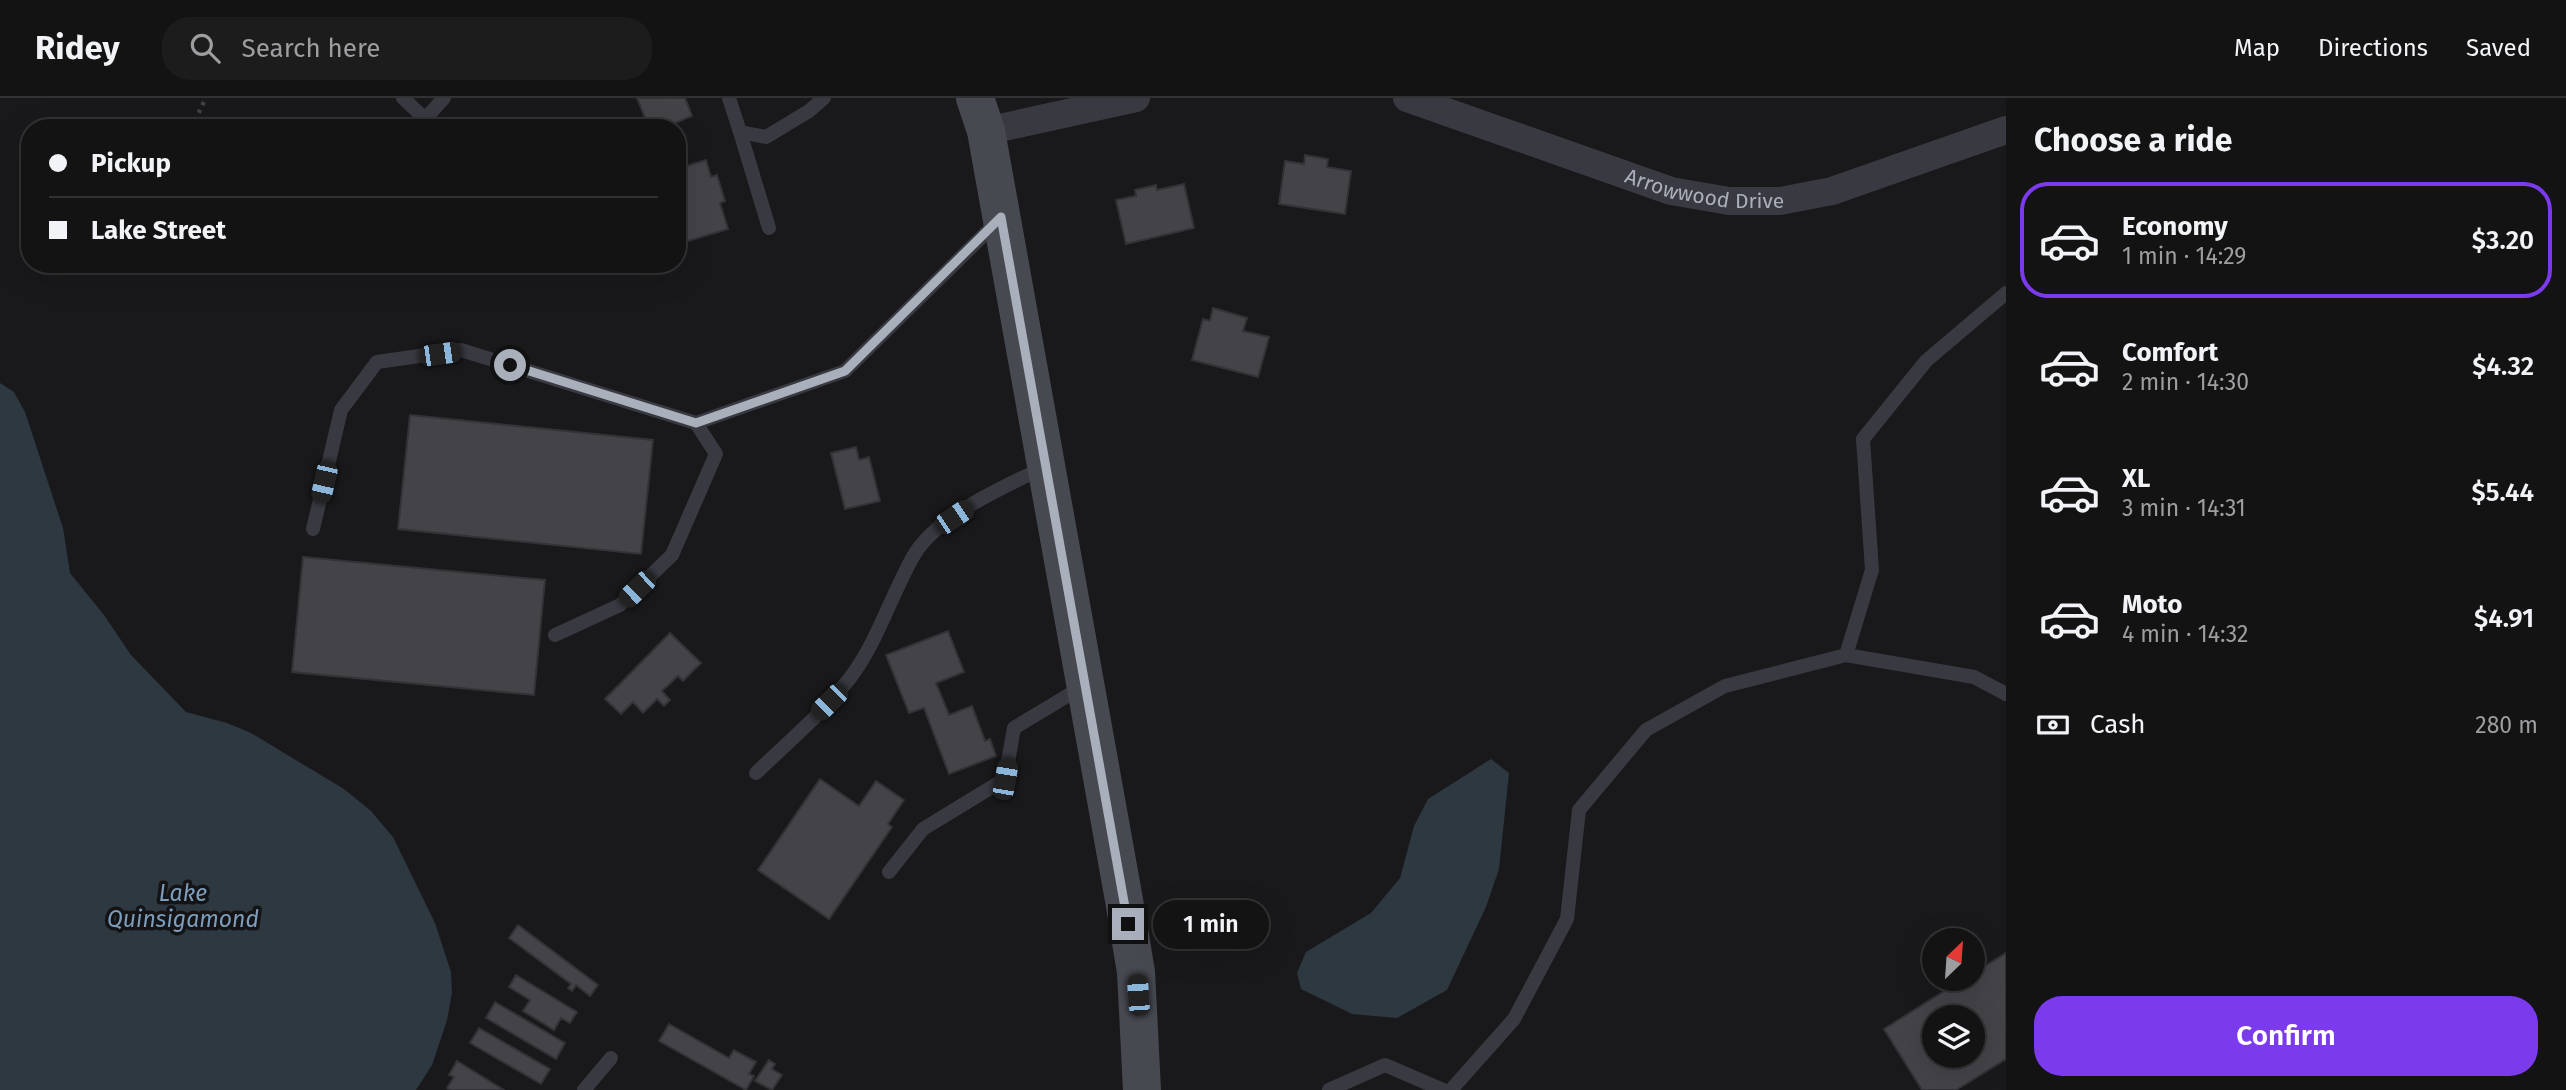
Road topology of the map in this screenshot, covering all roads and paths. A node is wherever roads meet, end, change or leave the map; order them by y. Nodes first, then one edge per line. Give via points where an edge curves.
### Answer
1 (206, 98) edge
2 (403, 98) edge
3 (444, 98) edge
4 (729, 98) edge
5 (824, 98) edge
6 (1136, 98) edge
7 (1407, 98) edge
8 (981, 114) edge
9 (196, 119) edge
10 (2006, 130) edge
11 (740, 132) junction
12 (1001, 217) junction
13 (769, 228) dead end
14 (2006, 293) edge
15 (696, 423) junction
16 (1046, 466) junction
17 (313, 529) dead end
18 (555, 635) dead end
19 (1846, 655) junction
20 (1086, 685) junction
21 (2006, 694) edge
22 (757, 773) dead end
23 (889, 872) dead end
24 (611, 1058) dead end
25 (584, 1090) edge
26 (1142, 1090) edge
27 (1328, 1090) edge
28 (1443, 1090) edge
29 (1451, 1090) edge

1 - 9 path
2 - 3 lane via 425,119
4 - 11 lane
5 - 11 lane via 766,137
6 - 8 street
7 - 10 street, Arrowwood Drive via 1671,191 1729,201 1780,201 1832,191
8 - 12 main road
11 - 13 lane
12 - 15 lane via 845,371
12 - 16 main road
14 - 19 lane via 1926,361 1863,439 1872,570
15 - 17 lane via 461,351 377,362 341,410
15 - 18 lane via 716,454 672,555 620,605
16 - 20 main road
16 - 22 lane via 986,496 929,536 850,677
19 - 21 lane via 1974,677
19 - 29 lane via 1725,686 1646,730 1579,810 1567,919 1514,1019
20 - 23 lane via 1014,729 1005,779 923,829
20 - 26 main road via 1136,972
24 - 25 lane
27 - 28 lane via 1384,1065

